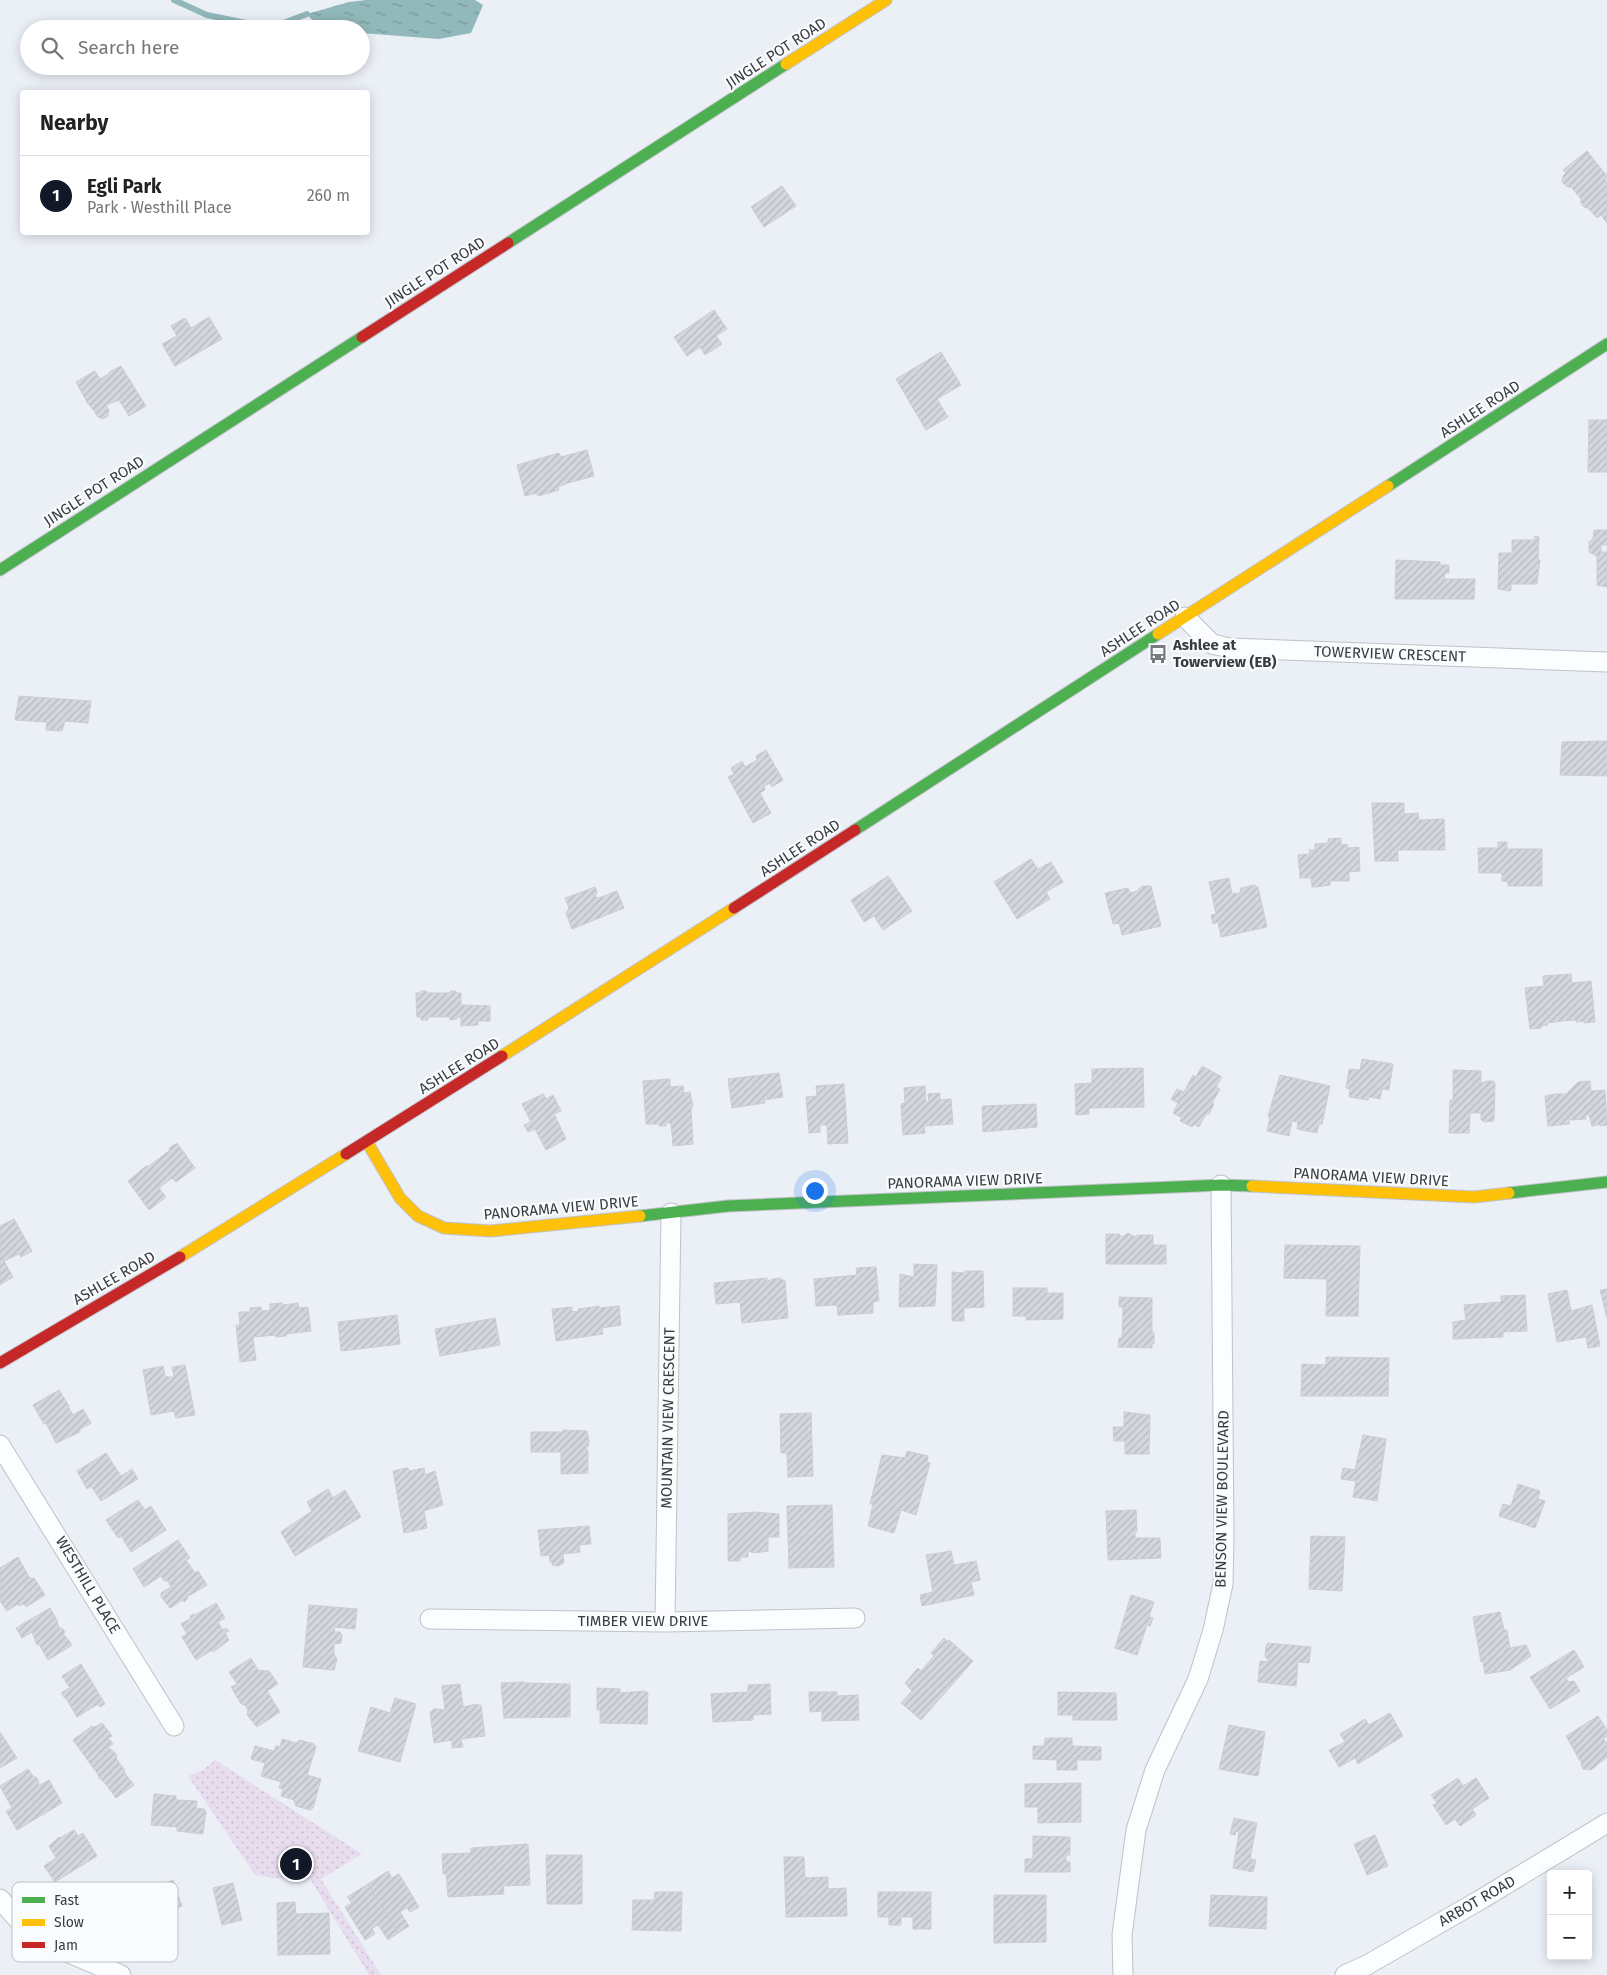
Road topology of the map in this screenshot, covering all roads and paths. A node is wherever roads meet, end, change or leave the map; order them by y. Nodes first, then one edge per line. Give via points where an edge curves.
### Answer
1 (886, 0) edge
2 (1607, 344) edge
3 (0, 570) edge
4 (1185, 617) junction
5 (1607, 662) edge
6 (367, 1142) junction
7 (1607, 1182) edge
8 (1221, 1186) junction
9 (670, 1213) junction
10 (0, 1364) edge
11 (0, 1445) edge
12 (855, 1618) dead end
13 (430, 1619) dead end
14 (665, 1622) junction
15 (174, 1726) dead end
16 (1607, 1823) edge
17 (0, 1899) edge
18 (12, 1913) edge
19 (91, 1962) edge
20 (121, 1975) edge
21 (1123, 1975) edge
22 (1345, 1975) edge

1 - 3 street, JINGLE POT ROAD
2 - 4 street, ASHLEE ROAD
4 - 5 street, TOWERVIEW CRESCENT via 1212,644 1230,648
4 - 6 street, ASHLEE ROAD
6 - 9 street, PANORAMA VIEW DRIVE via 400,1198 418,1216 444,1228 490,1231
6 - 10 street, ASHLEE ROAD
7 - 8 street, PANORAMA VIEW DRIVE via 1474,1197
8 - 9 street, PANORAMA VIEW DRIVE via 728,1206
8 - 21 street, BENSON VIEW BOULEVARD via 1222,1584 1213,1630 1198,1679 1155,1770 1136,1830 1122,1935
9 - 14 street, MOUNTAIN VIEW CRESCENT
11 - 15 street, WESTHILL PLACE
12 - 14 street, TIMBER VIEW DRIVE
13 - 14 street, TIMBER VIEW DRIVE
16 - 22 street, ARBOT ROAD via 1480,1900
17 - 18 street
19 - 20 street

